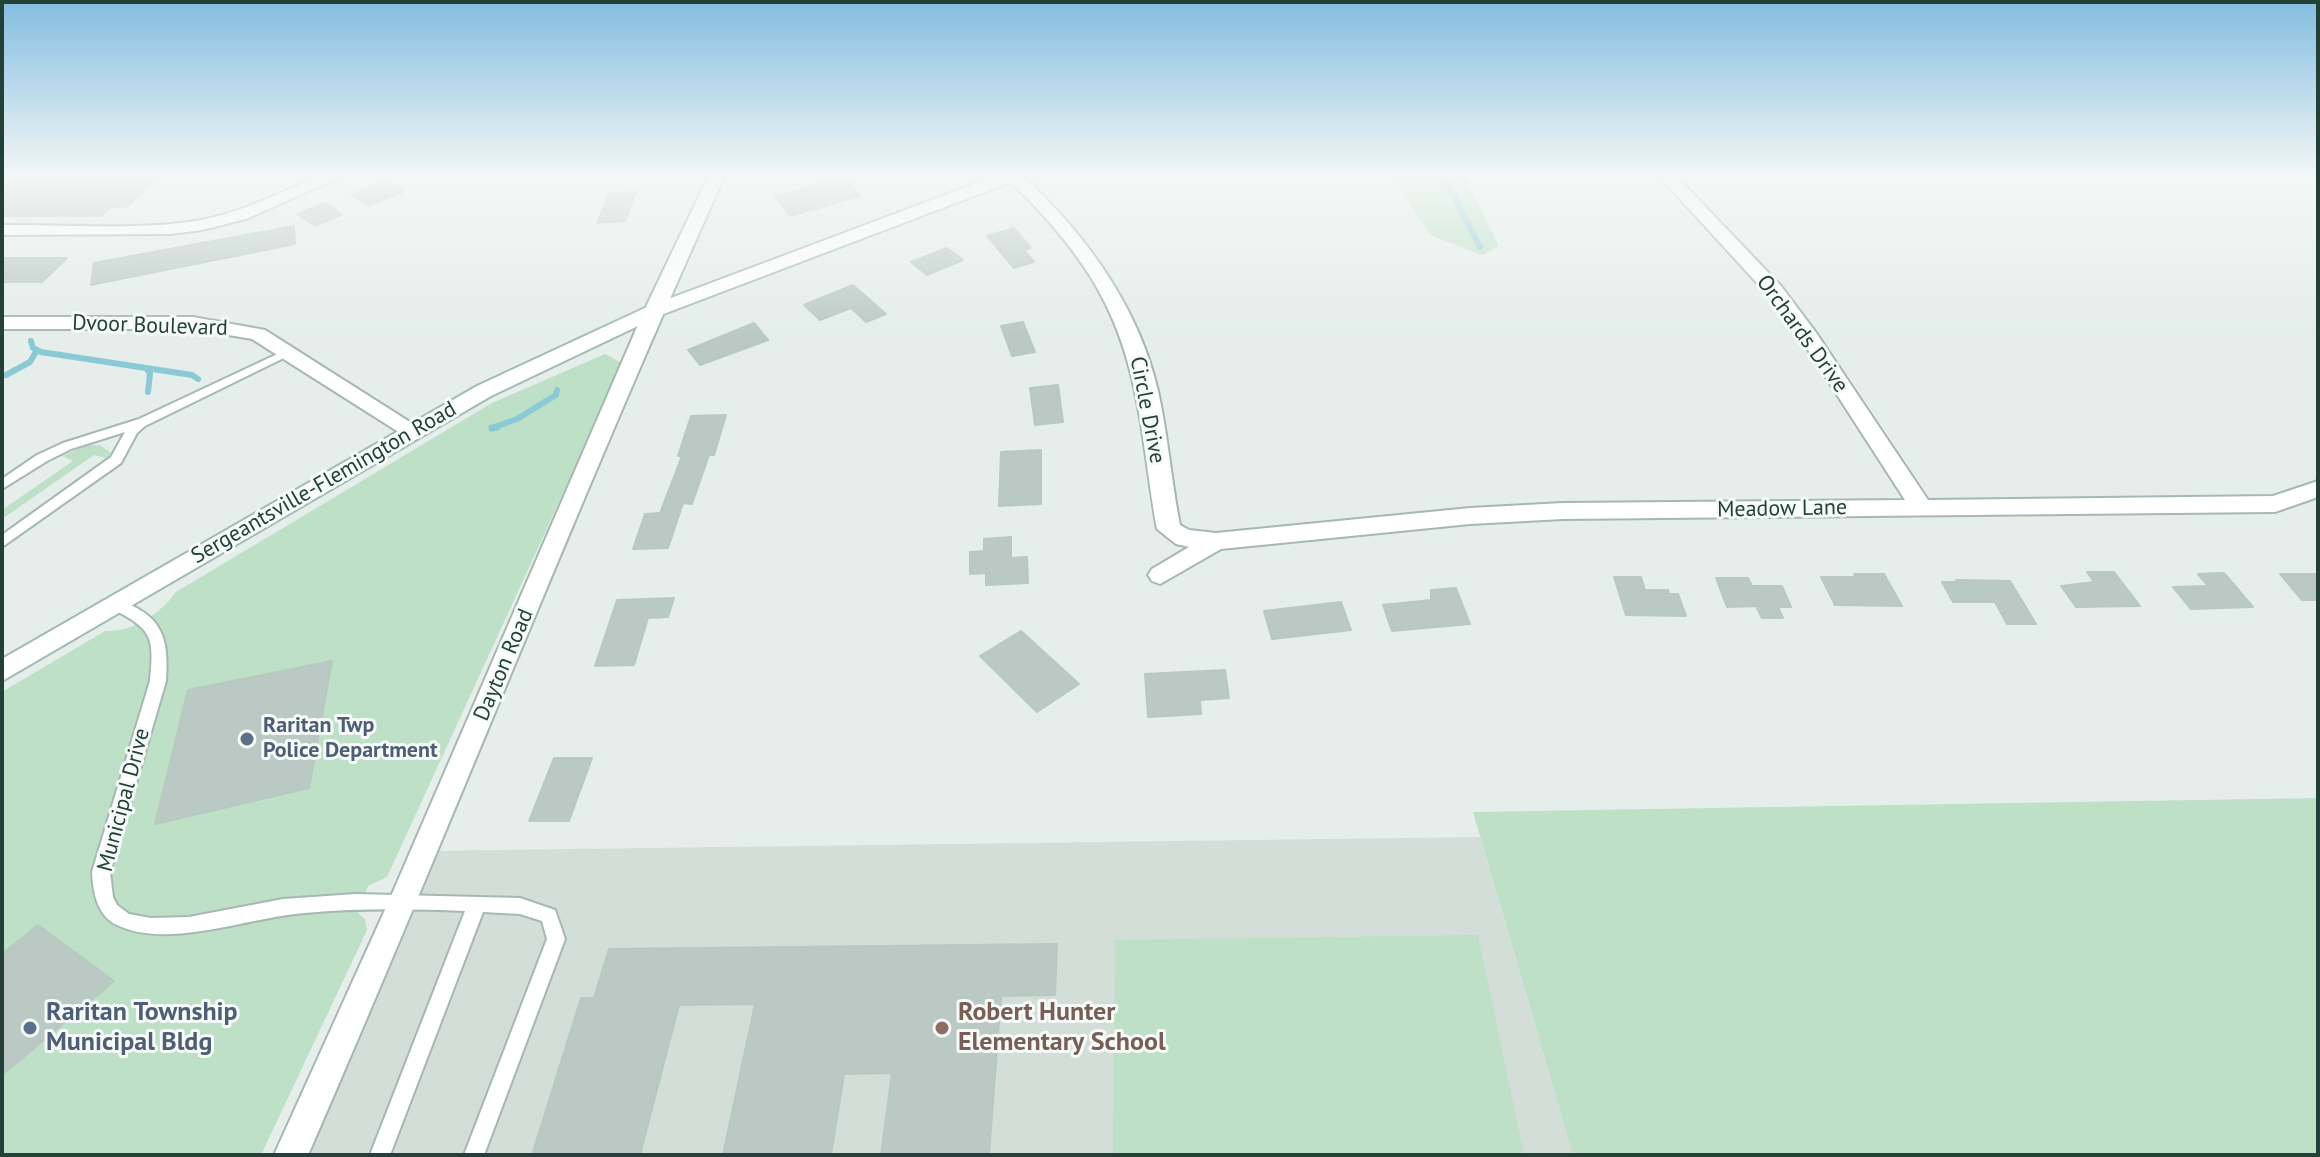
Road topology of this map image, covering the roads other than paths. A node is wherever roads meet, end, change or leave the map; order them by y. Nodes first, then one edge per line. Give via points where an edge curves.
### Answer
1 (171, 229) edge
2 (692, 229) edge
3 (870, 229) edge
4 (1064, 229) edge
5 (1717, 229) edge
6 (2, 230) edge
7 (654, 311) junction
8 (2, 323) edge
9 (288, 352) junction
10 (143, 422) junction
11 (413, 431) junction
12 (2, 485) edge
13 (2318, 489) edge
14 (2290, 498) junction
15 (1921, 507) junction
16 (2318, 507) edge
17 (1274, 535) joint
18 (1216, 541) junction
19 (2, 542) edge
20 (1160, 575) dead end
21 (116, 604) junction
22 (2, 671) edge
23 (404, 901) junction
24 (477, 904) junction
25 (291, 1155) edge
26 (380, 1155) edge
27 (474, 1155) edge

1 - 6 street
2 - 7 street, Dayton Road
3 - 7 street, Sergeantsville-Flemington Road
4 - 18 street, Circle Drive via 1120,313 1145,380 1169,529 1184,538
5 - 15 street, Orchards Drive via 1807,334
7 - 11 street, Sergeantsville-Flemington Road via 484,391
7 - 23 street, Dayton Road
8 - 9 street, Dvoor Boulevard via 193,323 258,334
9 - 10 lane
9 - 11 street, Dvoor Boulevard
10 - 12 lane via 67,446
10 - 19 lane via 116,460
11 - 21 street, Sergeantsville-Flemington Road
13 - 14 street, Meadow Lane
14 - 15 street, Meadow Lane via 2275,504
14 - 16 street, Meadow Lane
15 - 17 street, Meadow Lane via 1549,512
17 - 18 street, Circle Drive
18 - 20 street
21 - 22 street, Sergeantsville-Flemington Road
21 - 23 lane, Municipal Drive via 145,619 162,648 158,681 101,872 102,899 111,913 131,923 163,927 277,908
23 - 24 lane
23 - 25 street, Dayton Road
24 - 26 lane
24 - 27 lane via 520,906 549,916 556,939

